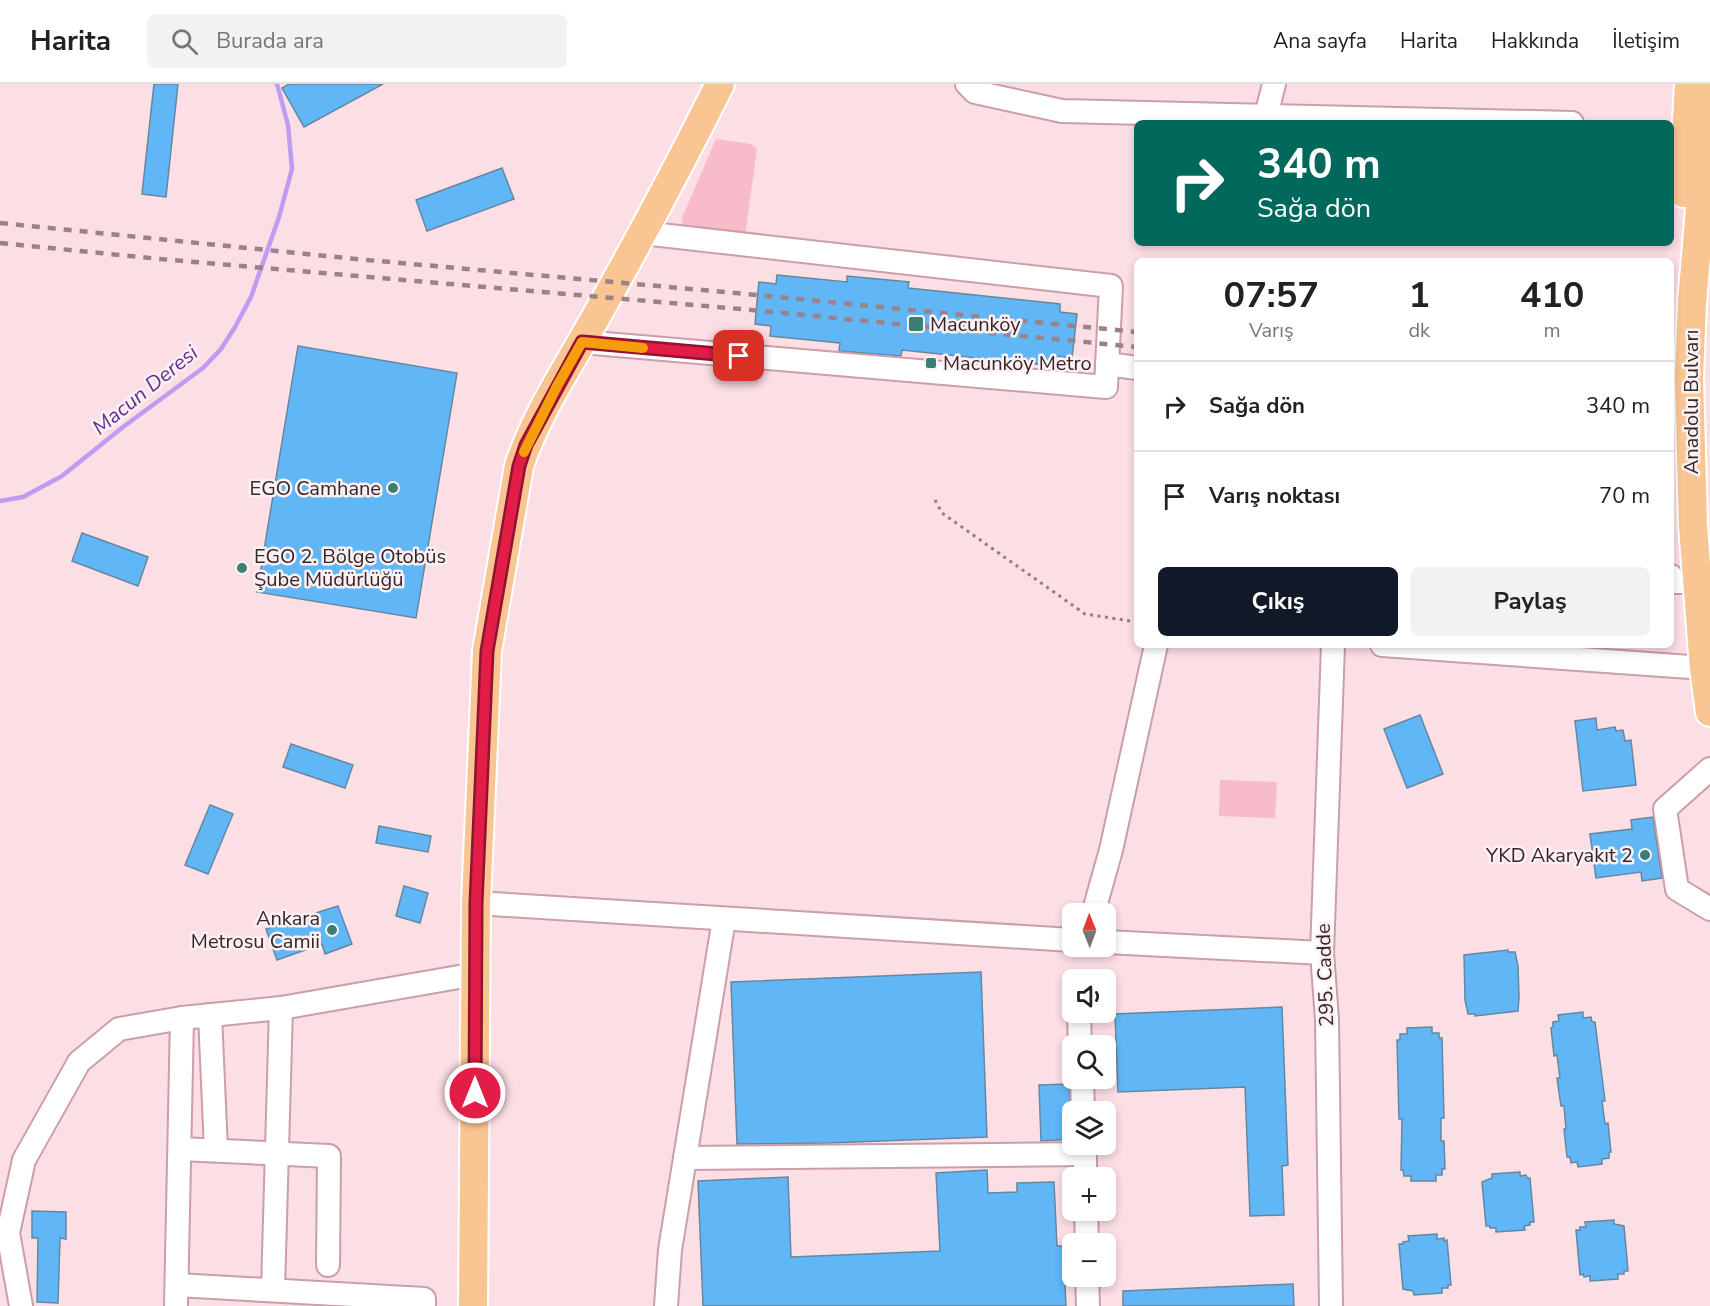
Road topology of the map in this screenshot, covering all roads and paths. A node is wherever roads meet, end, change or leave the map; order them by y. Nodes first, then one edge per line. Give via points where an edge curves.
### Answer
1 (720, 84) edge
2 (967, 84) edge
3 (1274, 84) edge
4 (1689, 84) edge
5 (1710, 92) edge
6 (1032, 94) edge
7 (1266, 116) junction
8 (1441, 120) edge
9 (1679, 126) edge
10 (643, 233) junction
11 (582, 342) junction
12 (1107, 364) junction
13 (1134, 368) edge
14 (1689, 377) junction
15 (935, 500) dead end
16 (1684, 579) edge
17 (1134, 622) edge
18 (1155, 648) edge
19 (1333, 648) edge
20 (1459, 648) edge
21 (1561, 652) edge
22 (1704, 668) junction
23 (1710, 712) edge
24 (1710, 769) edge
25 (476, 903) junction
26 (1096, 903) edge
27 (1710, 909) edge
28 (724, 919) junction
29 (1062, 939) edge
30 (1116, 943) edge
31 (1322, 953) junction
32 (476, 974) junction
33 (281, 1008) junction
34 (210, 1015) junction
35 (182, 1018) junction
36 (180, 1149) junction
37 (216, 1150) junction
38 (1062, 1150) edge
39 (277, 1154) junction
40 (685, 1158) junction
41 (328, 1265) dead end
42 (1087, 1287) edge
43 (273, 1290) junction
44 (176, 1296) edge
45 (306, 1299) edge
46 (0, 1305) edge
47 (21, 1306) edge
48 (424, 1306) edge
49 (473, 1306) edge
50 (666, 1306) edge
51 (1088, 1306) edge
52 (1331, 1306) edge

1 - 10 main road
2 - 6 street via 975,92
3 - 7 street
4 - 9 main road
5 - 14 main road, Anadolu Bulvarı
6 - 7 street via 1062,111
7 - 8 street
9 - 14 main road via 1681,258
10 - 11 main road
10 - 12 street via 1111,286
11 - 12 street via 1106,387
11 - 25 main road via 519,466 487,651
12 - 13 street
14 - 16 main road, Anadolu Bulvarı via 1690,466
15 - 17 path via 942,513 1085,614
16 - 22 main road, Anadolu Bulvarı
18 - 26 street
19 - 31 street, 295. Cadde
20 - 21 street
21 - 22 street
22 - 23 main road, Anadolu Bulvarı
24 - 27 street via 1665,809 1677,890
25 - 28 street
25 - 32 main road
28 - 29 street
28 - 40 street
30 - 31 street
31 - 52 street, 295. Cadde via 1327,1019
32 - 33 street
32 - 49 main road
33 - 34 street
33 - 39 street
34 - 35 street
34 - 37 street
35 - 36 street
35 - 47 street via 119,1029 79,1062 24,1160 8,1233
36 - 37 street
36 - 44 street
37 - 39 street
38 - 40 street
39 - 41 street via 329,1156
39 - 43 street
40 - 50 street via 670,1250
42 - 51 street
43 - 44 street
43 - 45 street
45 - 48 street via 424,1299
46 - 47 street

